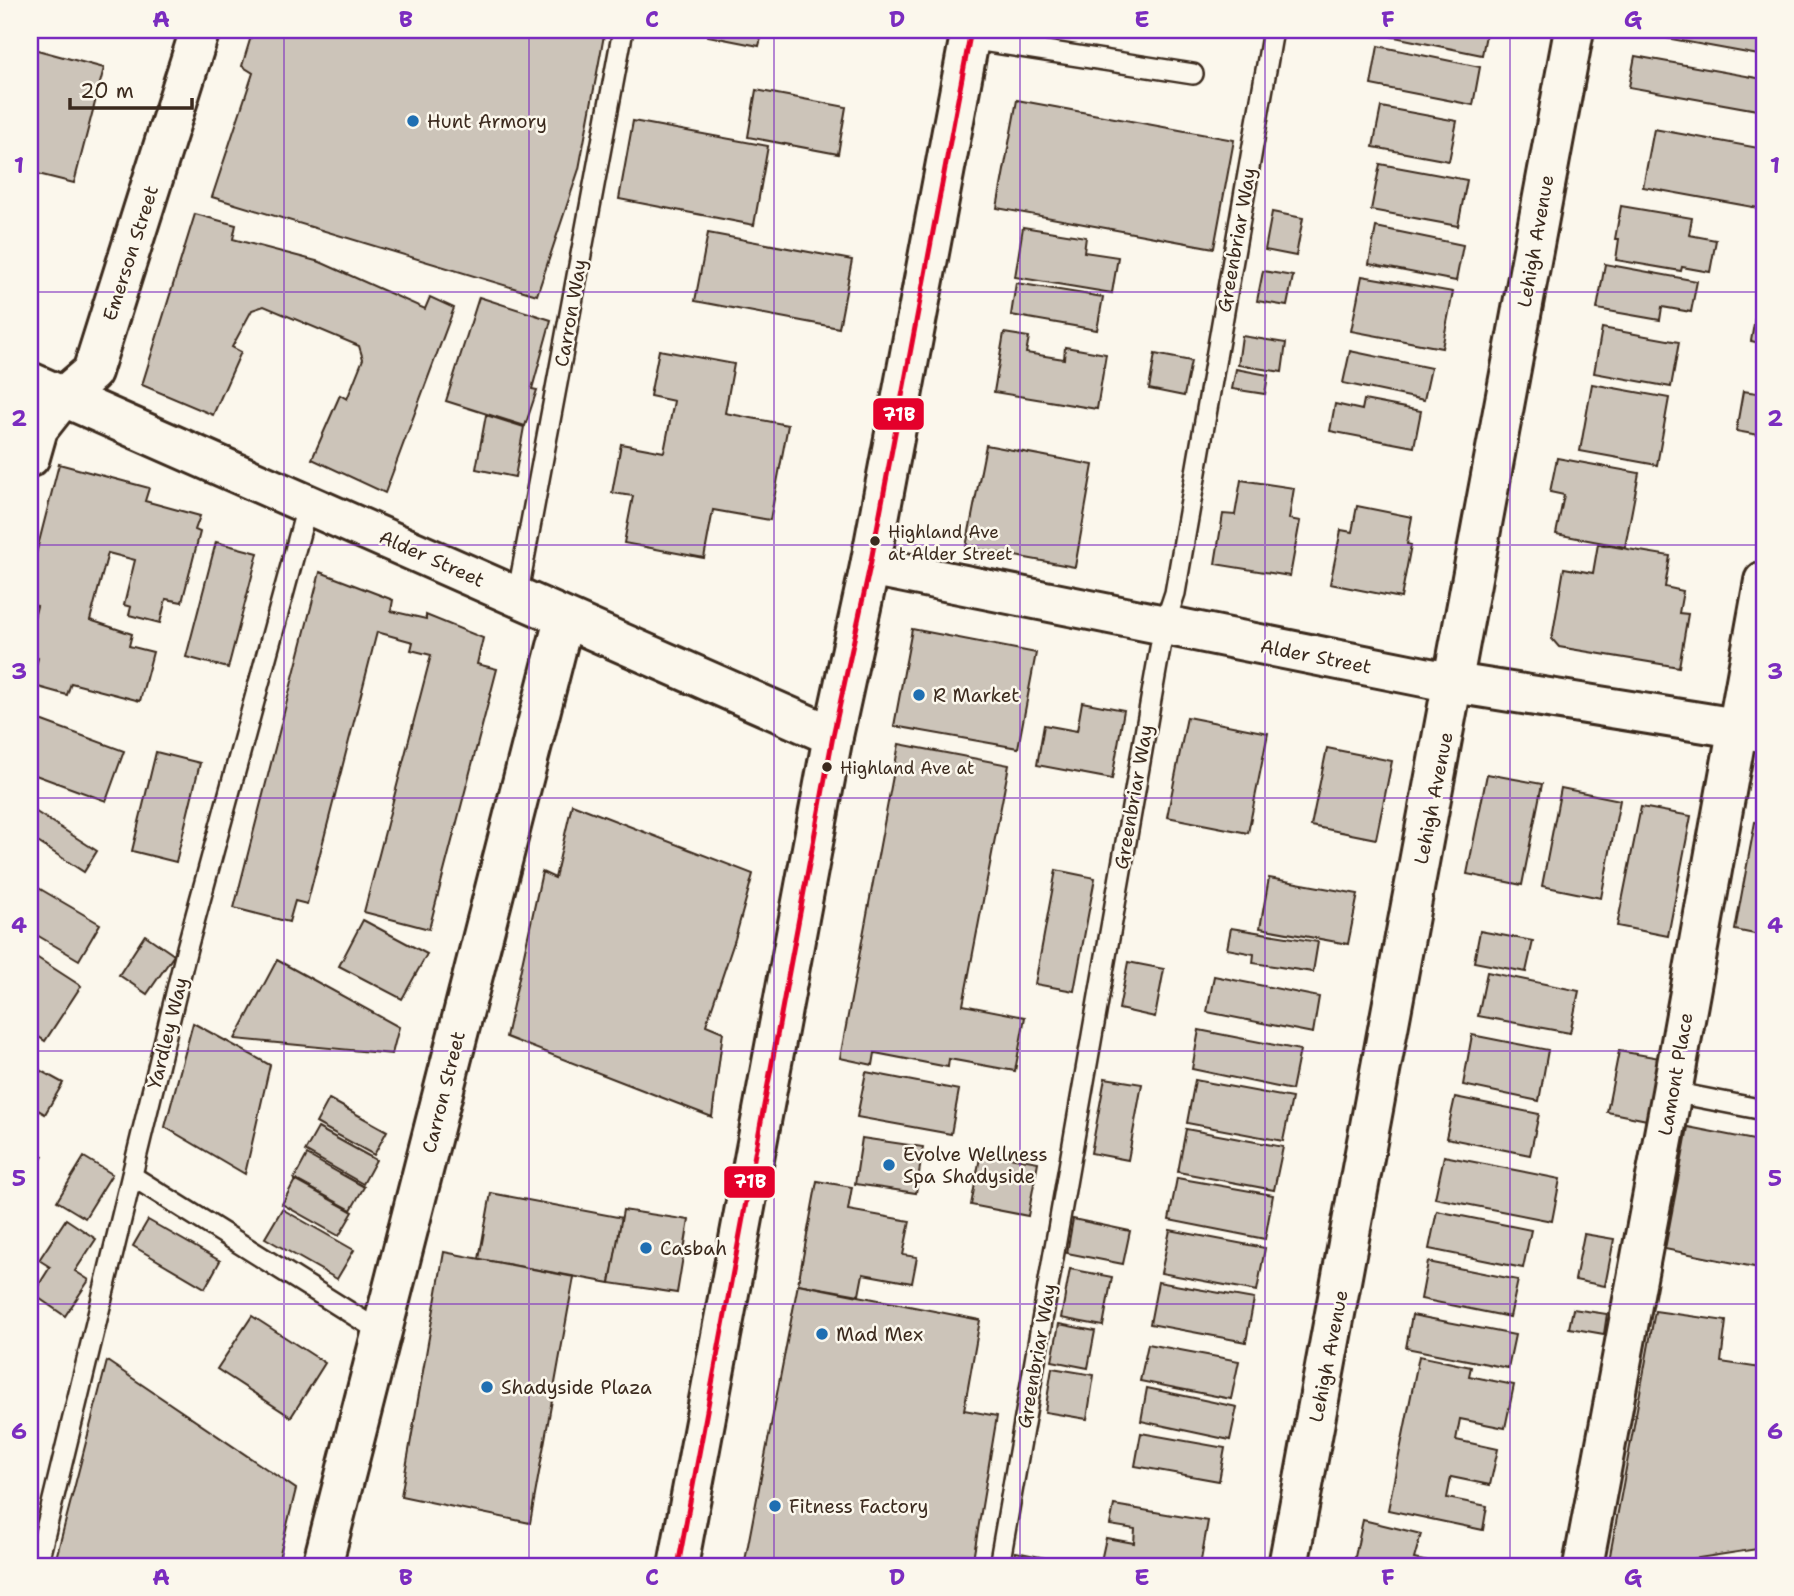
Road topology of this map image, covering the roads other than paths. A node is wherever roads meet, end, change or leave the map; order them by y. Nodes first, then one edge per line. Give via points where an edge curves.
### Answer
1 (200, 30) edge
2 (622, 30) edge
3 (1273, 30) edge
4 (1574, 30) edge
5 (970, 34) edge
6 (1193, 74) dead end
7 (47, 389) edge
8 (30, 457) edge
9 (308, 503) junction
10 (870, 566) junction
11 (1764, 581) edge
12 (517, 597) junction
13 (564, 619) junction
14 (1164, 626) junction
15 (1454, 683) junction
16 (1751, 729) edge
17 (833, 736) junction
18 (1672, 1092) junction
19 (1764, 1110) edge
20 (132, 1176) junction
21 (381, 1332) junction
22 (37, 1566) edge
23 (322, 1566) edge
24 (678, 1566) edge
25 (999, 1566) edge
26 (1288, 1566) edge
27 (1583, 1566) edge

1 - 7 street, Emerson Street via 92,372
2 - 12 lane, Carron Way
3 - 14 lane, Greenbriar Way via 1175,593
4 - 15 street, Lehigh Avenue
5 - 6 lane
5 - 10 street
7 - 8 street, Emerson Street
7 - 9 street, Alder Street
9 - 12 street, Alder Street
9 - 20 lane, Yardley Way via 187,948
10 - 14 street, Alder Street
10 - 17 street
11 - 16 street, Lamont Place
12 - 13 street, Alder Street
13 - 17 street, Alder Street
13 - 21 street, Carron Street
14 - 15 street, Alder Street
14 - 25 lane, Greenbriar Way
15 - 16 street, Alder Street
15 - 26 street, Lehigh Avenue
16 - 18 street, Lamont Place
17 - 24 street
18 - 19 lane
18 - 27 street, Lamont Place
20 - 21 lane
20 - 22 lane, Yardley Way
21 - 23 street, Carron Street

